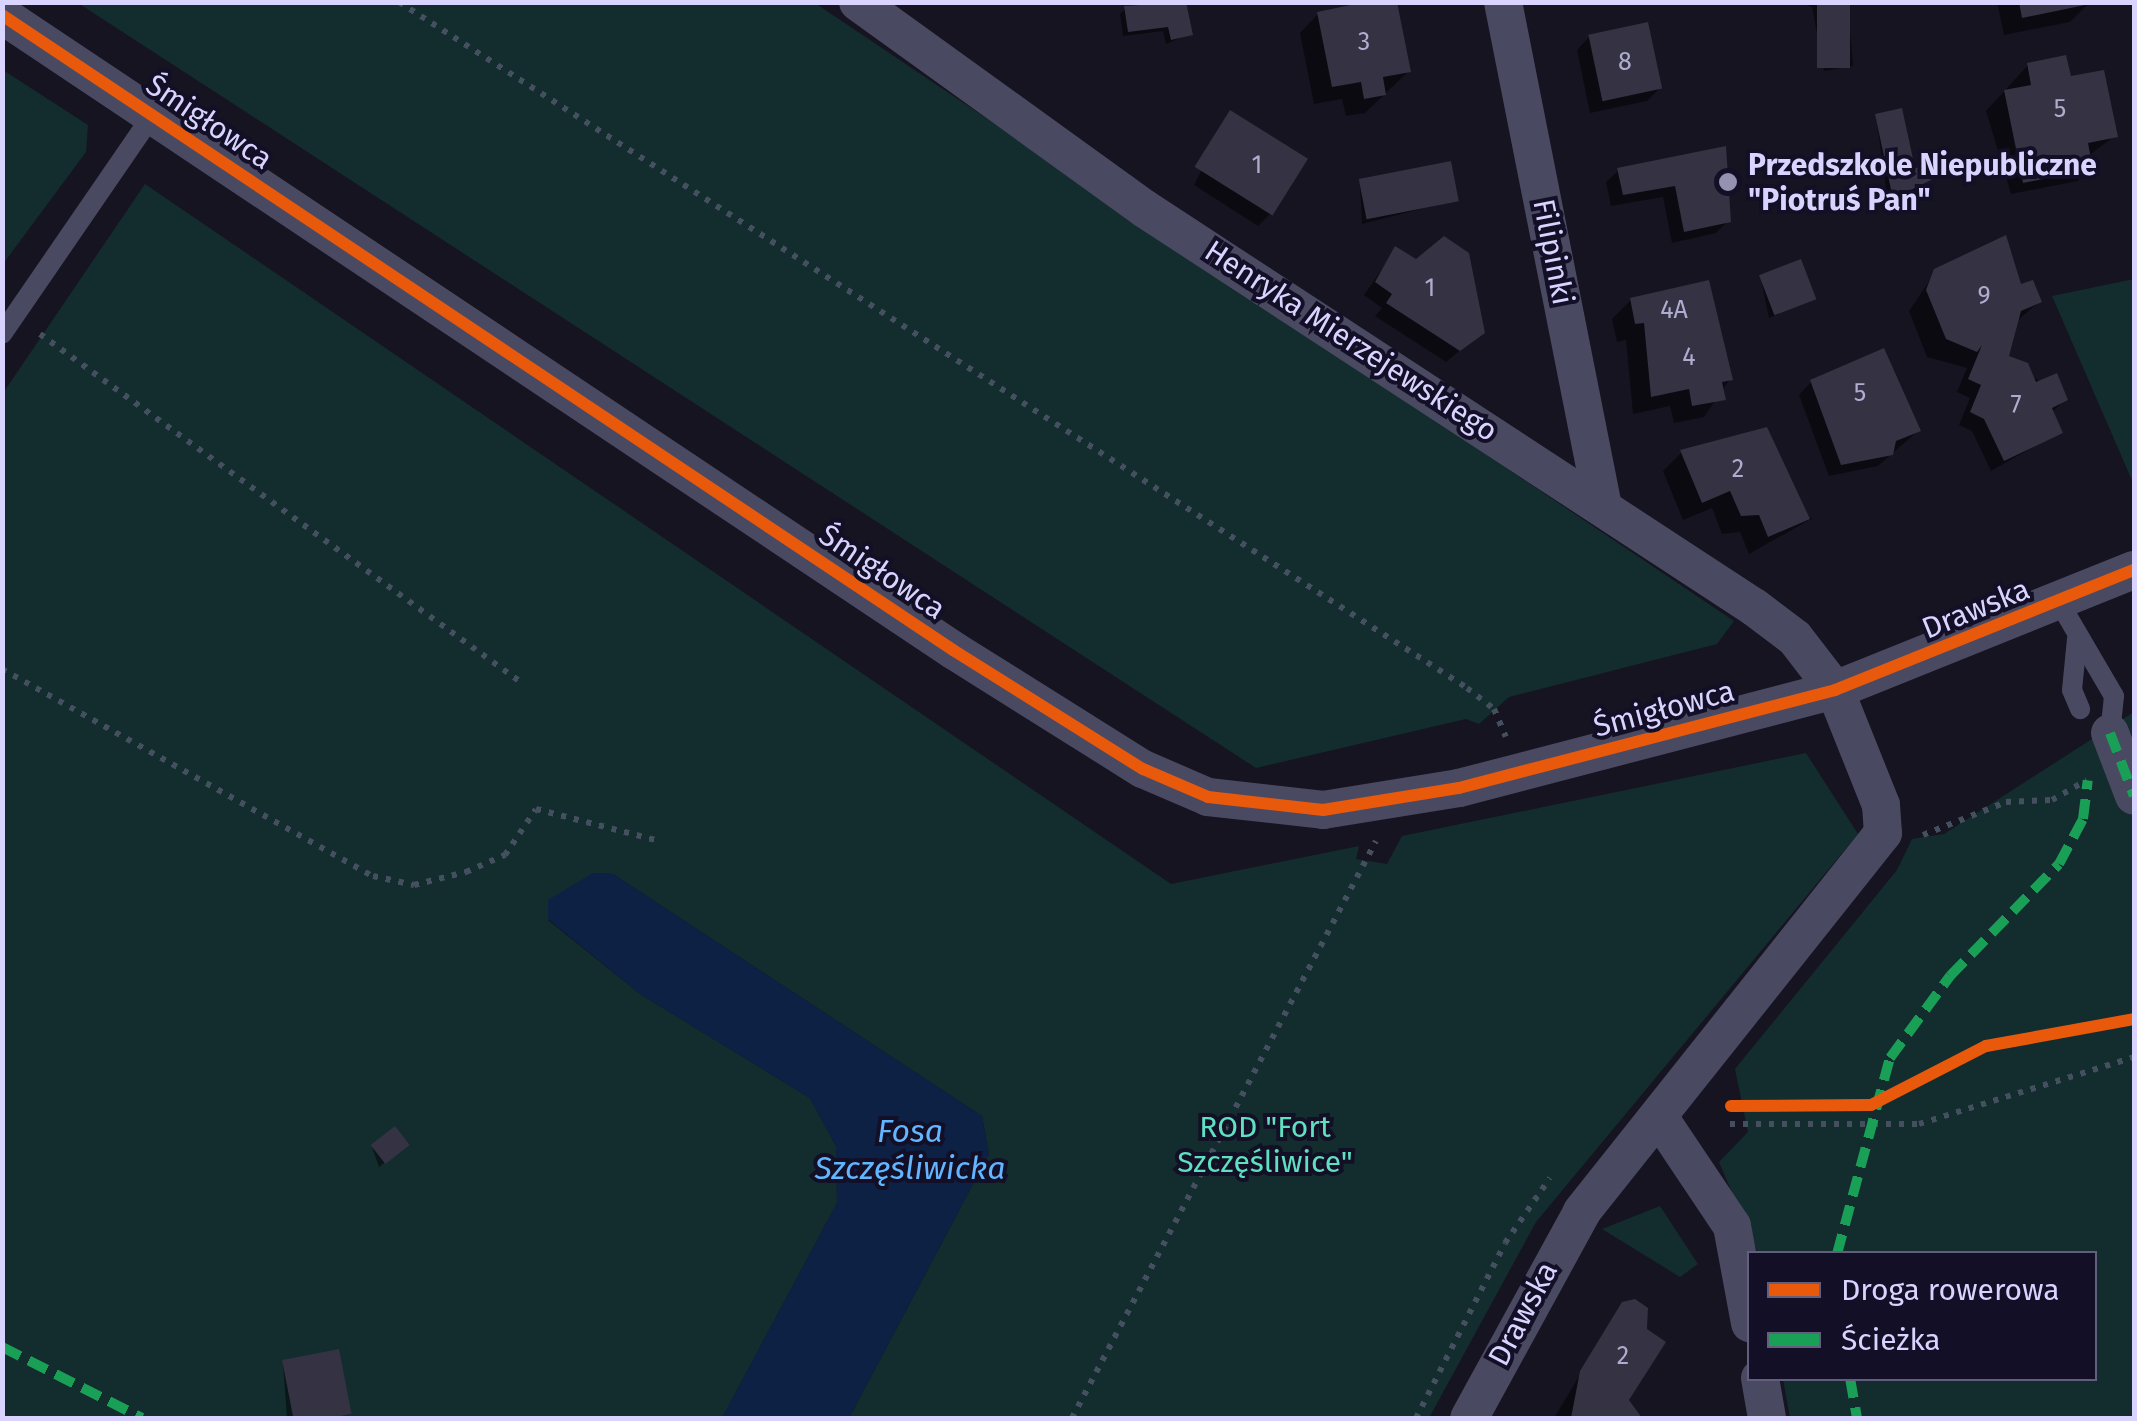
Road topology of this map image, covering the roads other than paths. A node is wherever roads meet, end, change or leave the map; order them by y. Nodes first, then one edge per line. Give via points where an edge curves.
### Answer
1 (858, 2) edge
2 (1503, 2) edge
3 (2, 15) edge
4 (152, 114) junction
5 (2, 334) edge
6 (1602, 502) junction
7 (2134, 570) edge
8 (2060, 602) junction
9 (2077, 639) junction
10 (1835, 690) junction
11 (2076, 699) dead end
12 (2114, 725) joint
13 (2134, 796) edge
14 (1659, 1117) junction
15 (1747, 1306) edge
16 (1761, 1381) edge
17 (1469, 1418) edge
18 (1767, 1418) edge

1 - 6 street, Henryka Mierzejewskiego via 1145,209
2 - 6 street, Filipinki
3 - 4 street, Śmigłowca
4 - 5 lane
4 - 10 street, Śmigłowca via 953,650 1142,769 1208,796 1280,812 1369,804
6 - 10 street, Henryka Mierzejewskiego via 1795,638
7 - 8 street, Drawska
8 - 9 lane
8 - 10 street, Drawska
9 - 11 lane
9 - 12 lane via 2102,662
10 - 14 street, Drawska via 1881,805 1882,833
12 - 13 street
14 - 15 street via 1732,1226
14 - 17 street, Drawska via 1544,1271
16 - 18 street

